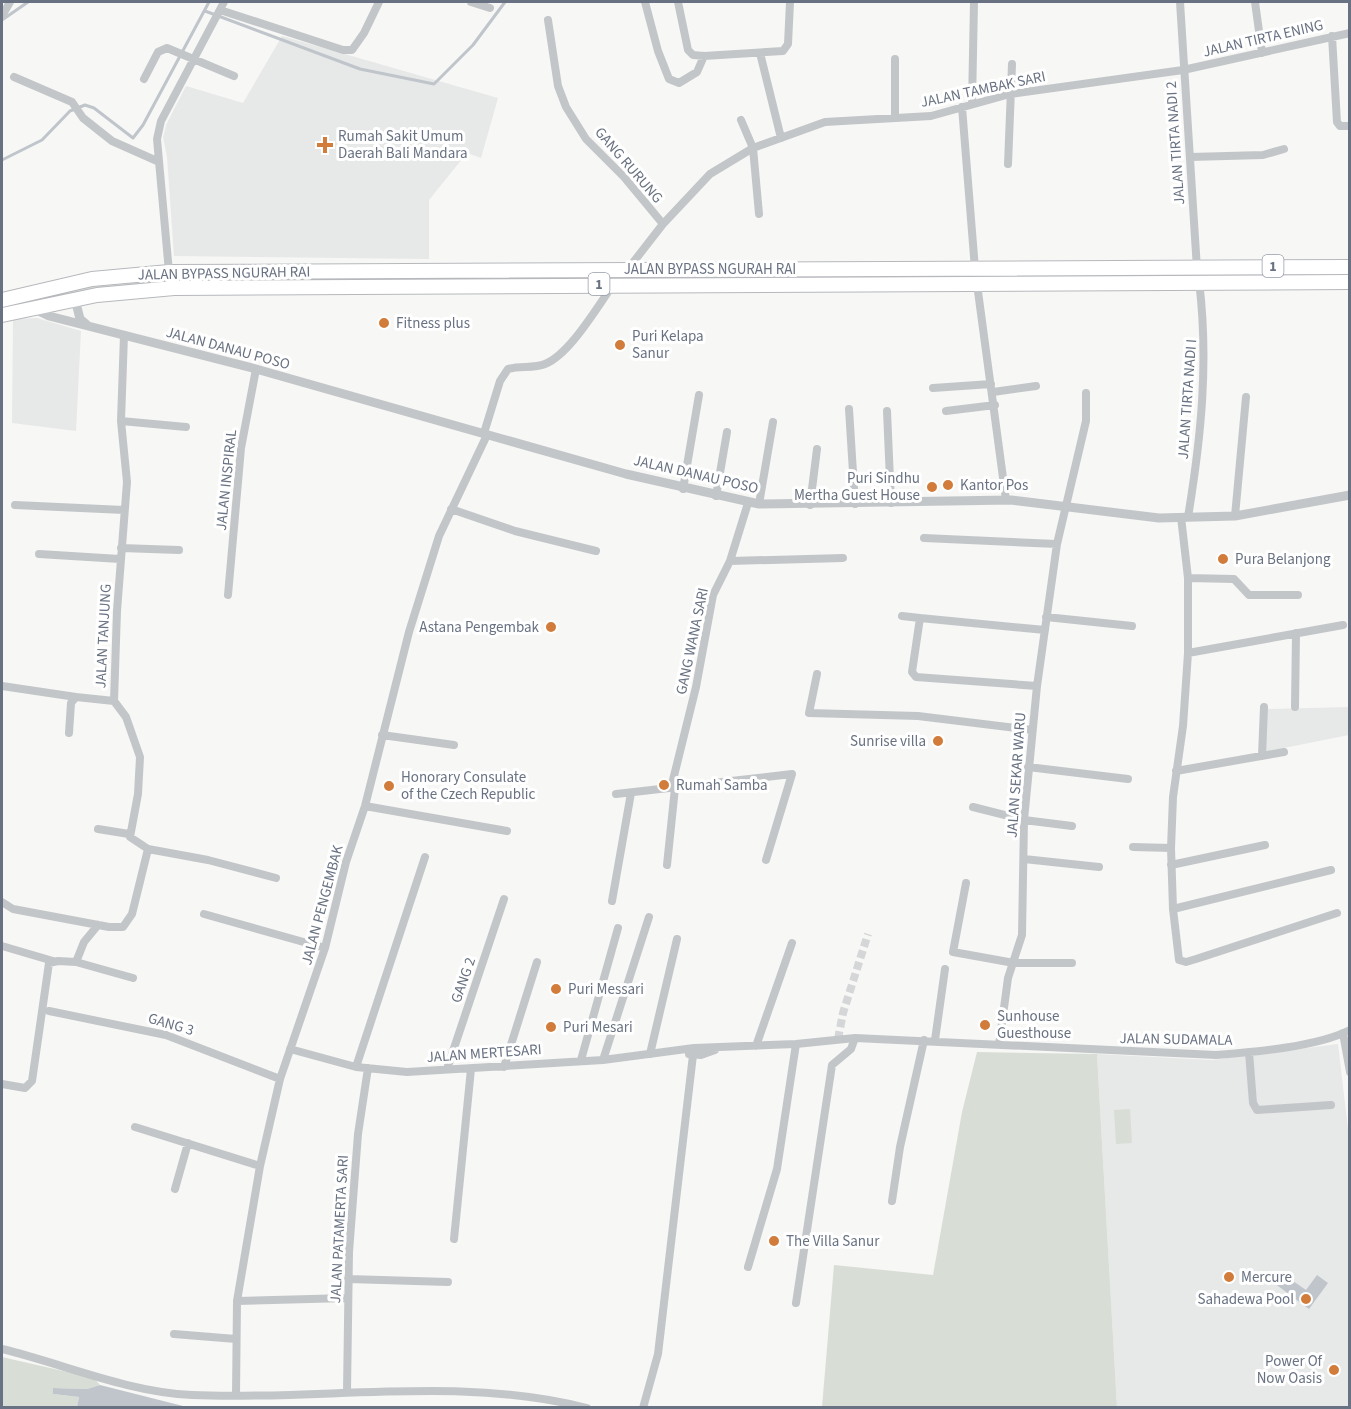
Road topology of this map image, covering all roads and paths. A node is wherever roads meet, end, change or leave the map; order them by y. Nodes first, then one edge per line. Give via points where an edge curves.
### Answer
1 (10, 2) edge
2 (224, 2) edge
3 (379, 2) edge
4 (471, 2) edge
5 (645, 2) edge
6 (678, 2) edge
7 (790, 2) edge
8 (974, 2) edge
9 (1180, 2) edge
10 (1255, 2) edge
11 (490, 8) dead end
12 (218, 15) junction
13 (2, 16) edge
14 (548, 20) dead end
15 (1350, 33) edge
16 (1332, 36) junction
17 (760, 53) junction
18 (1262, 53) junction
19 (704, 56) junction
20 (192, 58) junction
21 (895, 59) dead end
22 (1012, 64) dead end
23 (1183, 70) junction
24 (234, 76) dead end
25 (14, 77) dead end
26 (144, 79) dead end
27 (1010, 94) junction
28 (972, 104) junction
29 (962, 107) junction
30 (895, 118) junction
31 (741, 120) dead end
32 (1350, 126) edge
33 (781, 138) junction
34 (753, 148) junction
35 (1284, 149) dead end
36 (1190, 157) junction
37 (158, 161) junction
38 (1008, 164) dead end
39 (759, 214) dead end
40 (663, 224) junction
41 (1197, 266) junction
42 (1350, 267) edge
43 (628, 269) junction
44 (975, 269) junction
45 (512, 270) junction
46 (169, 272) junction
47 (1199, 282) junction
48 (1350, 282) edge
49 (613, 284) junction
50 (976, 284) junction
51 (513, 285) junction
52 (75, 299) junction
53 (2, 300) edge
54 (30, 308) junction
55 (2, 315) edge
56 (89, 326) junction
57 (124, 335) junction
58 (256, 369) junction
59 (1036, 386) dead end
60 (933, 388) dead end
61 (992, 388) junction
62 (1086, 393) dead end
63 (699, 395) dead end
64 (1246, 397) dead end
65 (994, 405) junction
66 (849, 409) dead end
67 (887, 411) dead end
68 (946, 411) dead end
69 (121, 421) junction
70 (773, 422) dead end
71 (186, 427) dead end
72 (727, 432) dead end
73 (485, 434) junction
74 (817, 449) dead end
75 (683, 489) junction
76 (1350, 495) edge
77 (716, 496) junction
78 (1006, 500) junction
79 (748, 502) junction
80 (891, 503) junction
81 (759, 504) junction
82 (855, 504) junction
83 (15, 505) dead end
84 (810, 505) junction
85 (1065, 506) junction
86 (451, 509) junction
87 (124, 510) junction
88 (1235, 516) junction
89 (1184, 517) junction
90 (924, 538) dead end
91 (1057, 544) junction
92 (121, 548) junction
93 (179, 550) dead end
94 (596, 551) dead end
95 (39, 554) dead end
96 (843, 558) dead end
97 (120, 559) junction
98 (730, 561) junction
99 (1188, 578) junction
100 (228, 595) dead end
101 (1298, 595) dead end
102 (902, 616) dead end
103 (920, 618) junction
104 (1046, 618) junction
105 (1343, 625) dead end
106 (1132, 626) dead end
107 (1045, 630) junction
108 (1296, 633) junction
109 (1188, 653) junction
110 (817, 674) dead end
111 (2, 686) edge
112 (1037, 686) junction
113 (76, 697) junction
114 (114, 701) junction
115 (1264, 707) dead end
116 (1295, 707) dead end
117 (1032, 730) junction
118 (69, 733) dead end
119 (382, 735) junction
120 (454, 745) dead end
121 (1284, 752) dead end
122 (1262, 756) junction
123 (1028, 767) junction
124 (1176, 771) junction
125 (1128, 779) dead end
126 (673, 788) junction
127 (631, 793) junction
128 (616, 794) dead end
129 (365, 806) junction
130 (973, 807) dead end
131 (1024, 820) junction
132 (1072, 826) dead end
133 (98, 828) dead end
134 (507, 831) dead end
135 (129, 834) junction
136 (1265, 845) dead end
137 (1133, 848) dead end
138 (1171, 848) junction
139 (148, 849) junction
140 (425, 857) dead end
141 (1024, 859) junction
142 (766, 860) dead end
143 (667, 864) dead end
144 (1171, 865) junction
145 (1099, 867) dead end
146 (1331, 870) dead end
147 (276, 878) dead end
148 (966, 883) dead end
149 (504, 899) dead end
150 (612, 901) dead end
151 (2, 902) edge
152 (1173, 909) junction
153 (1337, 913) dead end
154 (204, 914) dead end
155 (649, 917) dead end
156 (98, 925) junction
157 (618, 928) dead end
158 (677, 939) dead end
159 (792, 943) dead end
160 (2, 946) edge
161 (326, 948) junction
162 (53, 961) junction
163 (76, 962) junction
164 (537, 962) dead end
165 (1014, 963) junction
166 (1072, 963) dead end
167 (945, 969) dead end
168 (134, 978) dead end
169 (49, 1011) dead end
170 (1346, 1032) edge
171 (855, 1038) junction
172 (924, 1040) junction
173 (935, 1040) junction
174 (796, 1044) junction
175 (999, 1045) junction
176 (756, 1046) junction
177 (722, 1047) junction
178 (290, 1049) junction
179 (682, 1050) junction
180 (1249, 1052) junction
181 (650, 1054) junction
182 (693, 1055) junction
183 (581, 1060) junction
184 (603, 1060) junction
185 (356, 1067) junction
186 (504, 1067) junction
187 (368, 1068) junction
188 (447, 1069) junction
189 (471, 1069) junction
190 (1350, 1072) edge
191 (280, 1079) junction
192 (2, 1084) edge
193 (1331, 1105) dead end
194 (135, 1127) dead end
195 (188, 1143) junction
196 (260, 1166) junction
197 (175, 1189) dead end
198 (892, 1201) dead end
199 (454, 1239) dead end
200 (748, 1266) dead end
201 (348, 1279) junction
202 (448, 1282) dead end
203 (348, 1298) junction
204 (237, 1301) junction
205 (796, 1303) dead end
206 (174, 1334) dead end
207 (236, 1339) junction
208 (2, 1349) edge
209 (347, 1392) junction
210 (236, 1395) junction
211 (588, 1407) edge
212 (643, 1407) edge

1 - 13 street
2 - 12 street
3 - 12 street via 352,50
4 - 11 street
5 - 19 street via 669,79 679,83 697,72
6 - 19 street via 688,50
7 - 17 street via 786,49
8 - 28 street
9 - 23 street, JALAN TIRTA NADI 2
10 - 18 street
12 - 20 street
14 - 40 street, GANG RURUNG via 558,86 566,107 586,138
15 - 16 street, JALAN TIRTA ENING
16 - 18 street, JALAN TIRTA ENING
16 - 32 street via 1337,122
17 - 19 street
17 - 33 street
18 - 23 street, JALAN TIRTA ENING
20 - 24 street
20 - 26 street via 167,48 160,50
20 - 37 street via 161,121
21 - 30 street
22 - 27 street
23 - 27 street, JALAN TAMBAK SARI
23 - 36 street, JALAN TIRTA NADI 2
25 - 37 street via 72,102 83,118 123,147
27 - 28 street, JALAN TAMBAK SARI
27 - 38 street
28 - 29 street, JALAN TAMBAK SARI
29 - 30 street, JALAN TAMBAK SARI via 931,116
29 - 44 street
30 - 33 street, JALAN TAMBAK SARI via 825,122
31 - 34 street
33 - 34 street, JALAN TAMBAK SARI
34 - 39 street
34 - 40 street, JALAN TAMBAK SARI via 710,174
35 - 36 street via 1263,155
36 - 41 street, JALAN TIRTA NADI 2
37 - 46 street
40 - 43 street, JALAN TAMBAK SARI
41 - 42 highway, JALAN BYPASS NGURAH RAI / 1
41 - 44 highway, JALAN BYPASS NGURAH RAI / 1
41 - 47 street, JALAN TIRTA NADI 2
43 - 44 highway, JALAN BYPASS NGURAH RAI / 1
43 - 45 highway, JALAN BYPASS NGURAH RAI / 1
45 - 46 highway, JALAN BYPASS NGURAH RAI / 1
45 - 51 highway
46 - 53 highway, JALAN BYPASS NGURAH RAI / 1 via 92,279
47 - 48 highway, JALAN BYPASS NGURAH RAI / 1
47 - 50 highway, JALAN BYPASS NGURAH RAI / 1
47 - 89 street, JALAN TIRTA NADI I via 1205,372 1201,429
49 - 50 highway, JALAN BYPASS NGURAH RAI / 1
49 - 51 highway, JALAN BYPASS NGURAH RAI / 1
49 - 73 street, JALAN PENGEMBAK via 587,322 551,361 508,369 500,381
50 - 61 street
51 - 52 highway, JALAN BYPASS NGURAH RAI / 1 via 174,288
52 - 54 highway, JALAN BYPASS NGURAH RAI / 1
52 - 56 street via 80,319
54 - 55 highway, JALAN BYPASS NGURAH RAI / 1
54 - 56 street, JALAN DANAU POSO
56 - 57 street, JALAN DANAU POSO
57 - 58 street, JALAN DANAU POSO
57 - 69 street, JALAN TANJUNG
58 - 73 street, JALAN DANAU POSO
58 - 100 street, JALAN INSPIRAL via 241,448
59 - 61 street
60 - 61 street
61 - 65 street
62 - 85 street, JALAN SEKAR WARU via 1086,421
63 - 75 street
64 - 88 street
65 - 68 street
65 - 78 street
66 - 82 street
67 - 80 street
69 - 71 street
69 - 87 street, JALAN TANJUNG via 127,465
70 - 81 street
72 - 77 street
73 - 75 street, JALAN DANAU POSO
73 - 86 street, JALAN PENGEMBAK
74 - 84 street
75 - 77 street, JALAN DANAU POSO
76 - 88 street, JALAN DANAU POSO
77 - 79 street, JALAN DANAU POSO
78 - 80 street, JALAN DANAU POSO
78 - 85 street, JALAN DANAU POSO
79 - 81 street, JALAN DANAU POSO
79 - 98 street, GANG WANA SARI
80 - 82 street, JALAN DANAU POSO
81 - 84 street, JALAN DANAU POSO
82 - 84 street, JALAN DANAU POSO
83 - 87 street
85 - 89 street, JALAN DANAU POSO via 1132,517
85 - 91 street, JALAN SEKAR WARU
86 - 94 street via 515,531
86 - 119 street, JALAN PENGEMBAK via 426,578
87 - 92 street, JALAN TANJUNG
88 - 89 street, JALAN DANAU POSO
89 - 99 street, JALAN TIRTA NADI I
90 - 91 street
91 - 104 street, JALAN SEKAR WARU
92 - 93 street
92 - 97 street, JALAN TANJUNG
95 - 97 street
96 - 98 street
97 - 114 street, JALAN TANJUNG
98 - 126 street, GANG WANA SARI via 711,602
99 - 101 street via 1234,579 1252,596
99 - 109 street, JALAN TIRTA NADI I
102 - 103 street
103 - 107 street
103 - 112 street via 914,676
104 - 106 street
104 - 107 street, JALAN SEKAR WARU
105 - 108 street
107 - 112 street, JALAN SEKAR WARU
108 - 109 street
108 - 116 street
109 - 124 street, JALAN TIRTA NADI I
110 - 117 street via 809,713 918,716
111 - 113 street
112 - 117 street, JALAN SEKAR WARU
113 - 114 street
113 - 118 street via 71,703
114 - 135 street, JALAN TANJUNG via 126,717 141,768
115 - 122 street
117 - 123 street, JALAN SEKAR WARU
119 - 120 street
119 - 129 street, JALAN PENGEMBAK
121 - 122 street
122 - 124 street
123 - 125 street
123 - 131 street, JALAN SEKAR WARU
124 - 138 street, JALAN TIRTA NADI I
126 - 127 street
126 - 142 street via 792,774
126 - 143 street, GANG WANA SARI
127 - 128 street
127 - 150 street
129 - 134 street
129 - 161 street, JALAN PENGEMBAK via 346,862
130 - 131 street
131 - 132 street
131 - 141 street, JALAN SEKAR WARU
133 - 135 street
135 - 139 street via 135,843
136 - 144 street
137 - 138 street
138 - 144 street, JALAN TIRTA NADI I
139 - 147 street
139 - 156 street via 127,923 116,928
140 - 185 street
141 - 145 street
141 - 165 street, JALAN SEKAR WARU via 1022,935
144 - 152 street, JALAN TIRTA NADI I
146 - 152 street
148 - 165 street via 953,952
149 - 188 street, GANG 2
151 - 156 street via 13,909
152 - 153 street, JALAN TIRTA NADI I via 1177,954 1179,960 1186,962
154 - 161 street
155 - 184 street
156 - 163 street via 84,942
157 - 183 street
158 - 181 street
159 - 176 street
160 - 162 street
161 - 178 street, JALAN PENGEMBAK
162 - 163 street
162 - 192 street via 47,969 32,1081 25,1088
163 - 168 street
164 - 186 street
165 - 166 street
165 - 175 street, JALAN SEKAR WARU via 1003,999
167 - 173 street
169 - 191 street, GANG 3 via 166,1035
170 - 180 street, JALAN SUDAMALA
170 - 190 street
171 - 172 street, JALAN MERTESARI
171 - 174 street, JALAN MERTESARI
171 - 205 street via 851,1048 832,1065
172 - 173 street, JALAN MERTESARI
172 - 198 street
173 - 175 street, JALAN MERTESARI
174 - 176 street, JALAN MERTESARI
174 - 200 street via 777,1169
175 - 180 street, JALAN SUDAMALA via 1190,1055
176 - 177 street, JALAN MERTESARI
177 - 179 street, JALAN MERTESARI
177 - 182 street, JALAN MERTESARI
178 - 185 street, JALAN MERTESARI
178 - 191 street, JALAN PENGEMBAK
179 - 181 street, JALAN MERTESARI
179 - 182 street
180 - 193 street via 1252,1103 1257,1110
181 - 184 street, JALAN MERTESARI
182 - 212 street via 658,1354
183 - 184 street, JALAN MERTESARI
183 - 186 street, JALAN MERTESARI
185 - 187 street, JALAN MERTESARI
186 - 189 street, JALAN MERTESARI
187 - 188 street, JALAN MERTESARI via 407,1072
187 - 201 street, JALAN PATAMERTA SARI via 355,1168
188 - 189 street, JALAN MERTESARI
189 - 199 street
191 - 196 street, JALAN PENGEMBAK
194 - 195 street
195 - 196 street
195 - 197 street
196 - 204 street, JALAN PENGEMBAK
201 - 202 street
201 - 203 street, JALAN PATAMERTA SARI
203 - 204 street
203 - 209 street, JALAN PATAMERTA SARI
204 - 207 street, JALAN PENGEMBAK
206 - 207 street
207 - 210 street, JALAN PENGEMBAK
208 - 210 street via 158,1392
209 - 210 street
209 - 211 street via 512,1394

